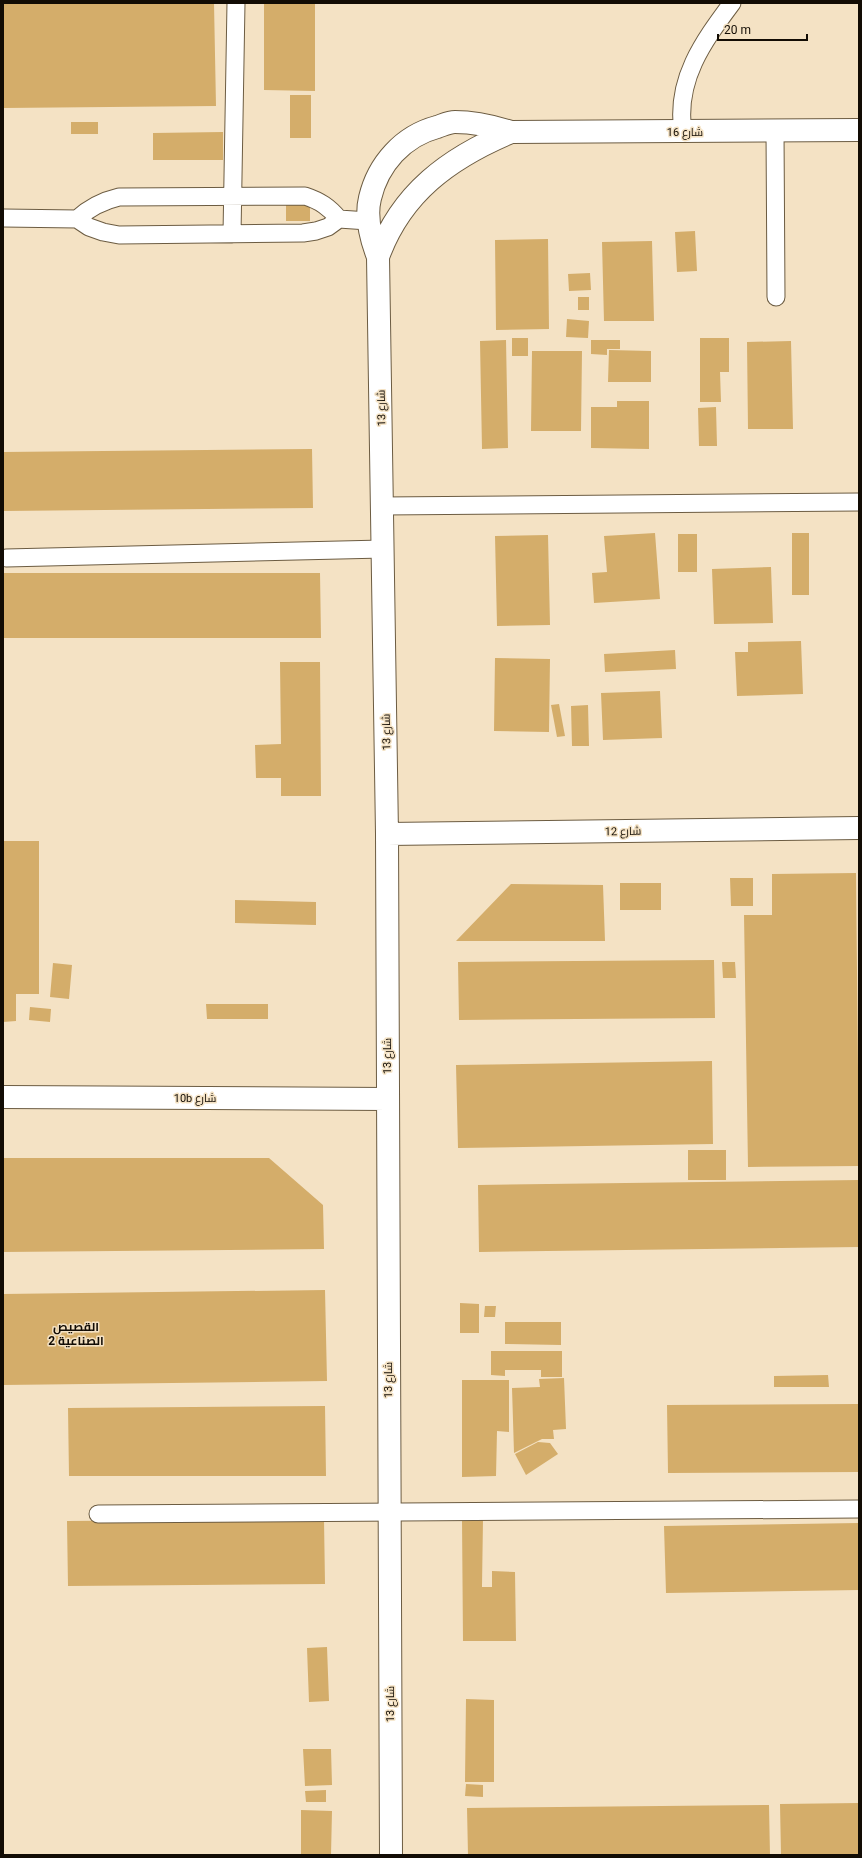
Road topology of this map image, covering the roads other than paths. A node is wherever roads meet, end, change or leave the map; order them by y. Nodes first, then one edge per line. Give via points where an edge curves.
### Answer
1 (236, 3) edge
2 (732, 3) edge
3 (859, 130) edge
4 (776, 131) junction
5 (511, 132) junction
6 (683, 132) junction
7 (233, 196) junction
8 (409, 201) joint
9 (3, 218) edge
10 (77, 219) junction
11 (339, 219) junction
12 (368, 220) junction
13 (232, 234) junction
14 (378, 257) junction
15 (776, 297) dead end
16 (859, 502) edge
17 (382, 506) junction
18 (383, 549) junction
19 (6, 558) dead end
20 (859, 828) edge
21 (387, 834) junction
22 (3, 1097) edge
23 (388, 1099) junction
24 (859, 1509) edge
25 (388, 1512) junction
26 (98, 1514) dead end
27 (391, 1855) edge

1 - 7 lane
2 - 6 lane via 704,42 687,77 681,110
3 - 4 street, شارع 16
4 - 6 street, شارع 16
4 - 15 lane
5 - 6 street, شارع 16
5 - 8 street, شارع 16 via 482,144 455,160
5 - 12 street, شارع 16 via 485,124 453,122 423,130 397,149 378,174 369,199
7 - 10 lane via 119,197 89,208
7 - 11 lane via 305,196 330,209
7 - 13 lane
8 - 14 street, شارع 13 via 385,237
9 - 10 lane
10 - 13 lane via 89,227 119,234
11 - 12 lane
11 - 13 lane via 328,227 316,231
12 - 14 street, شارع 13 via 371,239
14 - 17 street, شارع 13
16 - 17 lane
17 - 18 street, شارع 13
18 - 19 lane
18 - 21 street, شارع 13
20 - 21 street, شارع 12
21 - 23 street, شارع 13
22 - 23 street, 10b شارع
23 - 25 street, شارع 13
24 - 25 lane
25 - 26 lane
25 - 27 street, شارع 13

